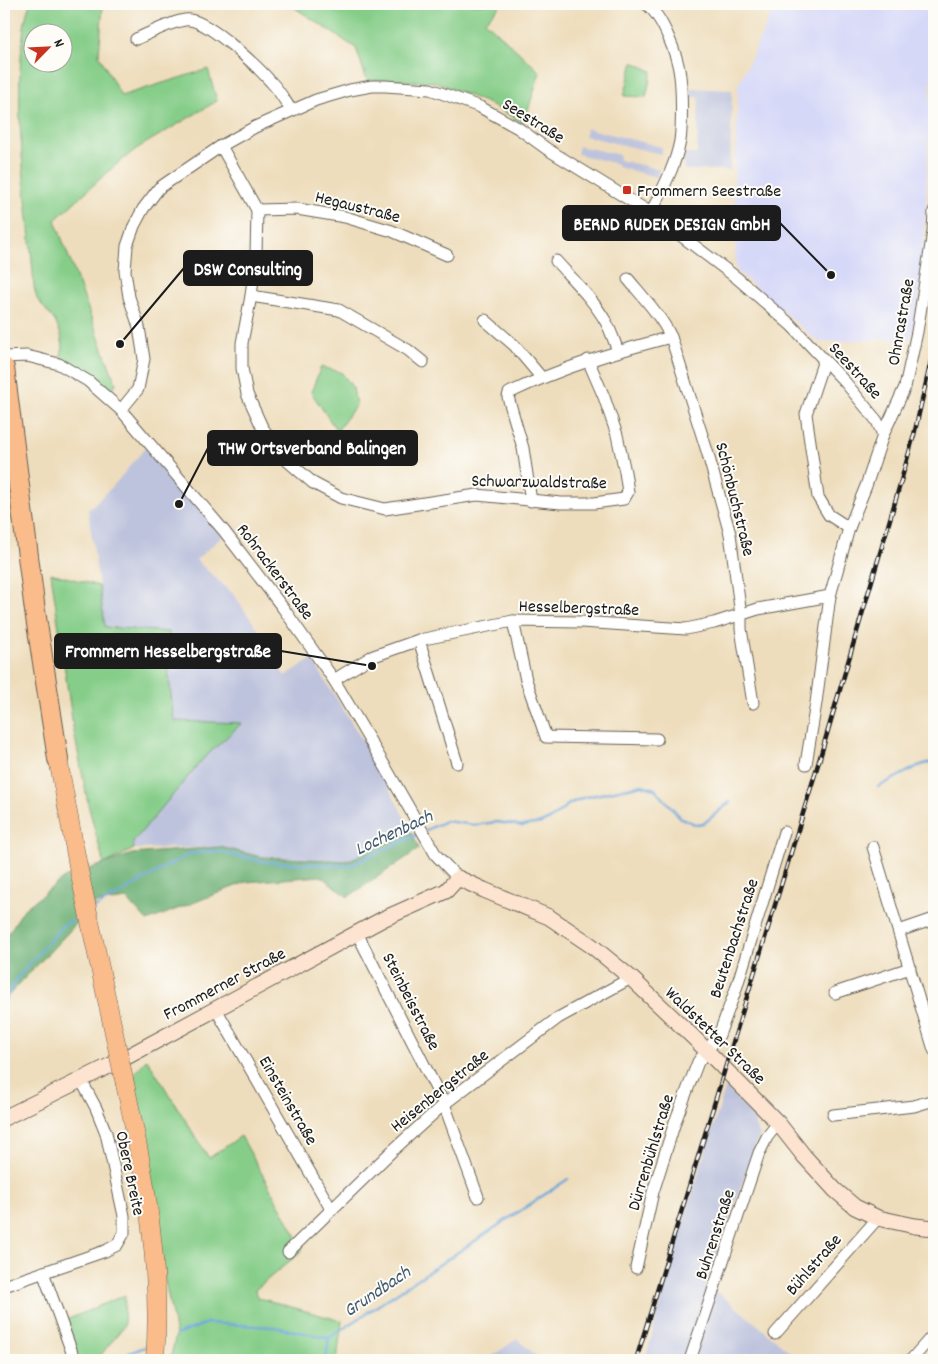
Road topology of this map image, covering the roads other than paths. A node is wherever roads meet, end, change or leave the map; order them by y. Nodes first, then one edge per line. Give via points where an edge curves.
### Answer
1 (649, 5) edge
2 (136, 39) dead end
3 (291, 110) junction
4 (221, 146) junction
5 (257, 210) junction
6 (934, 211) edge
7 (651, 213) junction
8 (447, 255) dead end
9 (556, 261) dead end
10 (628, 279) dead end
11 (250, 296) junction
12 (485, 320) dead end
13 (671, 337) junction
14 (618, 351) junction
15 (588, 360) junction
16 (824, 360) junction
17 (423, 362) dead end
18 (4, 367) edge
19 (541, 377) junction
20 (121, 410) junction
21 (883, 435) junction
22 (531, 501) junction
23 (849, 528) junction
24 (830, 596) junction
25 (741, 615) junction
26 (513, 621) junction
27 (419, 640) junction
28 (334, 680) junction
29 (753, 703) dead end
30 (657, 739) dead end
31 (58, 758) joint
32 (457, 763) dead end
33 (806, 764) dead end
34 (784, 832) dead end
35 (874, 847) dead end
36 (458, 878) junction
37 (934, 919) edge
38 (899, 931) junction
39 (357, 933) junction
40 (910, 968) junction
41 (630, 978) junction
42 (835, 993) dead end
43 (216, 1009) junction
44 (934, 1050) edge
45 (707, 1051) junction
46 (81, 1080) junction
47 (934, 1100) edge
48 (444, 1104) junction
49 (833, 1115) dead end
50 (4, 1118) edge
51 (778, 1123) junction
52 (478, 1197) dead end
53 (331, 1209) junction
54 (878, 1218) junction
55 (934, 1228) edge
56 (288, 1252) dead end
57 (636, 1268) dead end
58 (43, 1272) junction
59 (4, 1286) edge
60 (775, 1334) dead end
61 (934, 1334) edge
62 (74, 1358) dead end
63 (155, 1360) edge
64 (690, 1360) edge
65 (911, 1360) edge

1 - 7 street via 656,12 670,42 680,74 680,141
2 - 3 street via 181,21 196,22 223,37 272,83
3 - 4 street, Seestraße
3 - 7 street, Seestraße via 372,86 430,89 480,108 518,128
4 - 5 street
4 - 20 street, Seestraße via 160,188 134,226 127,246 125,271 129,298 140,327 144,359 138,389
5 - 8 street, Hegaustraße via 297,209 345,217 392,231
5 - 11 street, Schwarzwaldstraße via 256,254
6 - 21 street, Ohnrastraße via 918,332 905,387
7 - 16 street, Seestraße via 737,278 791,325
9 - 14 street via 601,314
10 - 13 street, Schönbuchstraße
11 - 17 street via 339,310
11 - 22 street, Schwarzwaldstraße via 242,343 247,394 262,427 283,458 313,483 340,498 385,509 477,495
12 - 19 street via 514,345
13 - 14 street
13 - 25 street, Schönbuchstraße via 730,534
14 - 15 street
15 - 19 street
15 - 22 street, Schwarzwaldstraße via 617,435 628,492 624,499 594,503
16 - 21 street, Seestraße via 878,421
16 - 23 street via 806,414 818,497 829,515
18 - 20 street, Rohrackerstraße via 27,356 58,364 88,381
18 - 31 highway via 35,611
19 - 22 street via 510,392 508,397 523,448
20 - 28 street, Rohrackerstraße via 224,531
21 - 23 street
23 - 24 street
24 - 25 street, Hesselbergstraße
24 - 33 street
25 - 26 street, Hesselbergstraße via 686,629
25 - 29 street, Schönbuchstraße
26 - 27 street, Hesselbergstraße
26 - 30 street via 526,680 546,737
27 - 28 street, Hesselbergstraße via 371,657
27 - 32 street
28 - 36 street, Rohrackerstraße via 436,856
31 - 63 main road, bridge via 78,866 141,1155 152,1228 157,1306
34 - 45 street, Beutenbachstraße via 736,989 719,1035
35 - 38 street
36 - 39 street, Frommerner Straße via 446,890
36 - 41 street, Waldstetter Straße via 550,916
37 - 38 street
38 - 40 street
39 - 43 street, Frommerner Straße
39 - 48 street, Steinbeisstraße
40 - 42 street
40 - 44 street
41 - 45 street, Waldstetter Straße
41 - 48 street, Heisenbergstraße via 558,1018
43 - 46 street, Frommerner Straße
43 - 53 street, Einsteinstraße
45 - 51 street, Waldstetter Straße
45 - 57 street, Dürrenbühlstraße via 698,1062 670,1140 653,1192
46 - 50 street, Frommerner Straße
46 - 58 street, Obere Breite via 106,1133 124,1216 124,1233 117,1244 105,1251
47 - 49 street via 914,1106
48 - 52 street, Steinbeisstraße
48 - 53 street, Heisenbergstraße
51 - 54 street, Waldstetter Straße via 835,1190 855,1207
51 - 64 street, Buhrenstraße via 759,1153
53 - 56 street, Heisenbergstraße
54 - 55 street, Waldstetter Straße
54 - 60 street, Bühlstraße
58 - 59 street, Obere Breite
58 - 62 street
61 - 65 street

